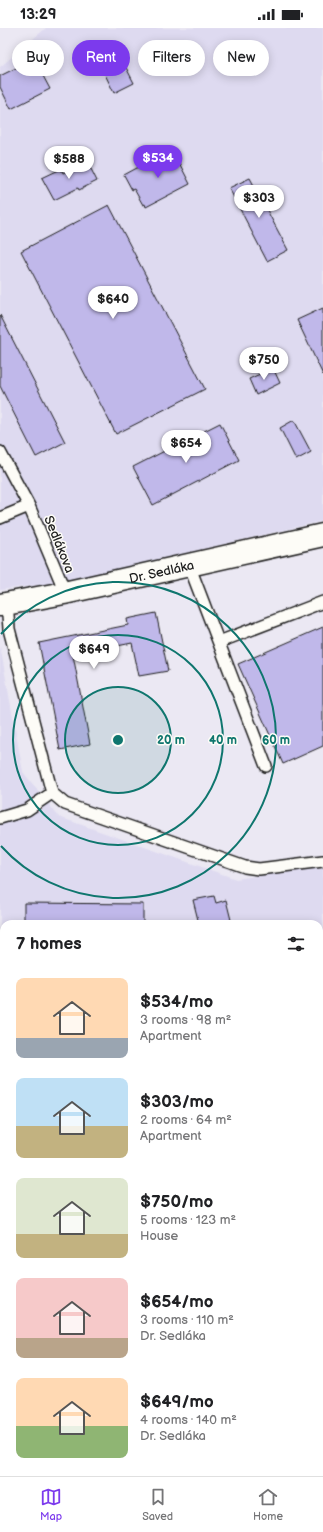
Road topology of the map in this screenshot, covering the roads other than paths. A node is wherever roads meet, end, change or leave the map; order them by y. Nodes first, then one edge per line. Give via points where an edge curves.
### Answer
1 (0, 452) edge
2 (29, 506) junction
3 (0, 518) edge
4 (323, 535) edge
5 (189, 565) junction
6 (64, 593) junction
7 (323, 602) edge
8 (2, 604) edge
9 (219, 642) junction
10 (266, 766) dead end
11 (52, 793) junction
12 (0, 818) edge
13 (323, 861) edge

1 - 2 lane, Sedlákova
2 - 3 lane, Sedlákova
2 - 6 lane, Sedlákova
4 - 5 street, Dr. Sedláka
5 - 6 street, Dr. Sedláka
5 - 9 lane
6 - 8 street, Dr. Sedláka
7 - 9 lane
8 - 11 lane via 8,615 9,629
9 - 10 lane
11 - 12 lane via 27,810
11 - 13 lane via 65,804 245,867 259,869

